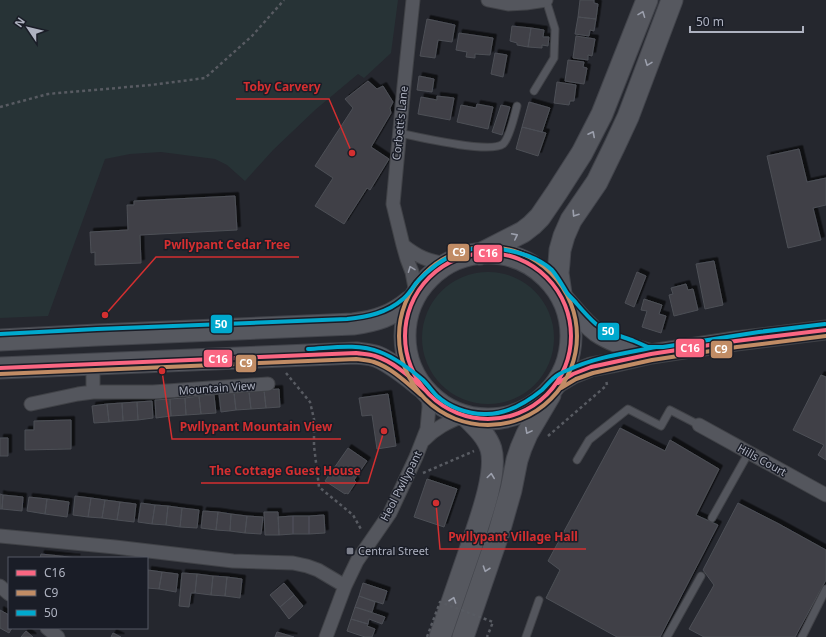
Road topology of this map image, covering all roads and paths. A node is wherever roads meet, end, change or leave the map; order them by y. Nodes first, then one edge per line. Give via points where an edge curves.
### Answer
1 (284, 0) edge
2 (413, 0) edge
3 (488, 0) edge
4 (546, 0) edge
5 (647, 0) edge
6 (672, 0) edge
7 (534, 91) dead end
8 (517, 106) dead end
9 (0, 107) edge
10 (399, 133) junction
11 (403, 245) junction
12 (480, 254) junction
13 (447, 264) junction
14 (561, 295) junction
15 (413, 297) junction
16 (826, 330) edge
17 (0, 340) edge
18 (651, 354) junction
19 (93, 364) junction
20 (0, 368) edge
21 (284, 371) dead end
22 (268, 384) dead end
23 (556, 384) junction
24 (93, 392) junction
25 (426, 392) junction
26 (31, 404) dead end
27 (465, 417) junction
28 (699, 425) joint
29 (423, 442) junction
30 (748, 452) junction
31 (577, 460) dead end
32 (826, 495) edge
33 (353, 515) dead end
34 (712, 518) dead end
35 (0, 536) edge
36 (701, 576) dead end
37 (0, 586) edge
38 (345, 586) junction
39 (826, 589) edge
40 (8, 593) edge
41 (539, 600) dead end
42 (48, 629) edge
43 (58, 637) edge
44 (326, 637) edge
45 (427, 637) edge
46 (440, 637) edge
47 (463, 637) edge
48 (487, 637) edge
49 (526, 637) edge
50 (667, 637) edge
51 (802, 637) edge

1 - 9 path via 252,36 205,78 48,94
2 - 10 street, Corbett's Lane
3 - 4 street via 508,4
4 - 7 lane via 555,29 554,58
12 -> 5 main road via 532,225 557,192 582,153 602,114
6 -> 14 main road via 628,117 597,182 571,220 564,236 558,263
8 - 10 lane via 504,143 496,147 468,146
10 - 11 street, Corbett's Lane via 393,204
11 - 13 street via 424,259
15 -> 11 street, Corbett's Lane via 412,272
12 - 13 main road
12 - 14 main road via 503,256 534,266 546,273
13 - 15 main road via 431,276
14 - 18 main road via 597,332
14 - 23 main road via 569,318 570,342 568,361
15 - 17 main road via 388,316 353,324
15 - 25 main road via 406,314 405,335 414,366
16 - 18 main road
18 - 23 main road via 591,367 572,374
19 - 20 main road
19 - 24 street
19 - 25 main road via 356,353 383,360
21 - 33 path via 310,402 314,419 319,487
22 - 24 street, Mountain View via 153,392
23 - 27 main road via 530,405 505,417 491,420
23 -> 47 main road via 521,448 499,532
24 - 26 street, Mountain View
25 - 27 main road via 444,409
25 - 29 street, Heol Pwllypant via 429,419
27 - 29 street, Heol Pwllypant via 440,426
46 -> 27 main road via 474,539 491,478 492,456 489,444
28 - 30 street, Hills Court
28 - 31 lane via 670,410 661,426 628,408 589,440
29 - 38 street, Heol Pwllypant via 390,513 357,561
30 - 32 street, Hills Court
30 - 34 lane
35 - 38 street via 233,561 293,563 318,570
36 - 50 lane
37 - 40 street
38 - 44 street, Heol Pwllypant
39 - 51 lane
41 - 49 lane
42 - 43 street
45 - 48 path, bridge via 440,602 493,622

